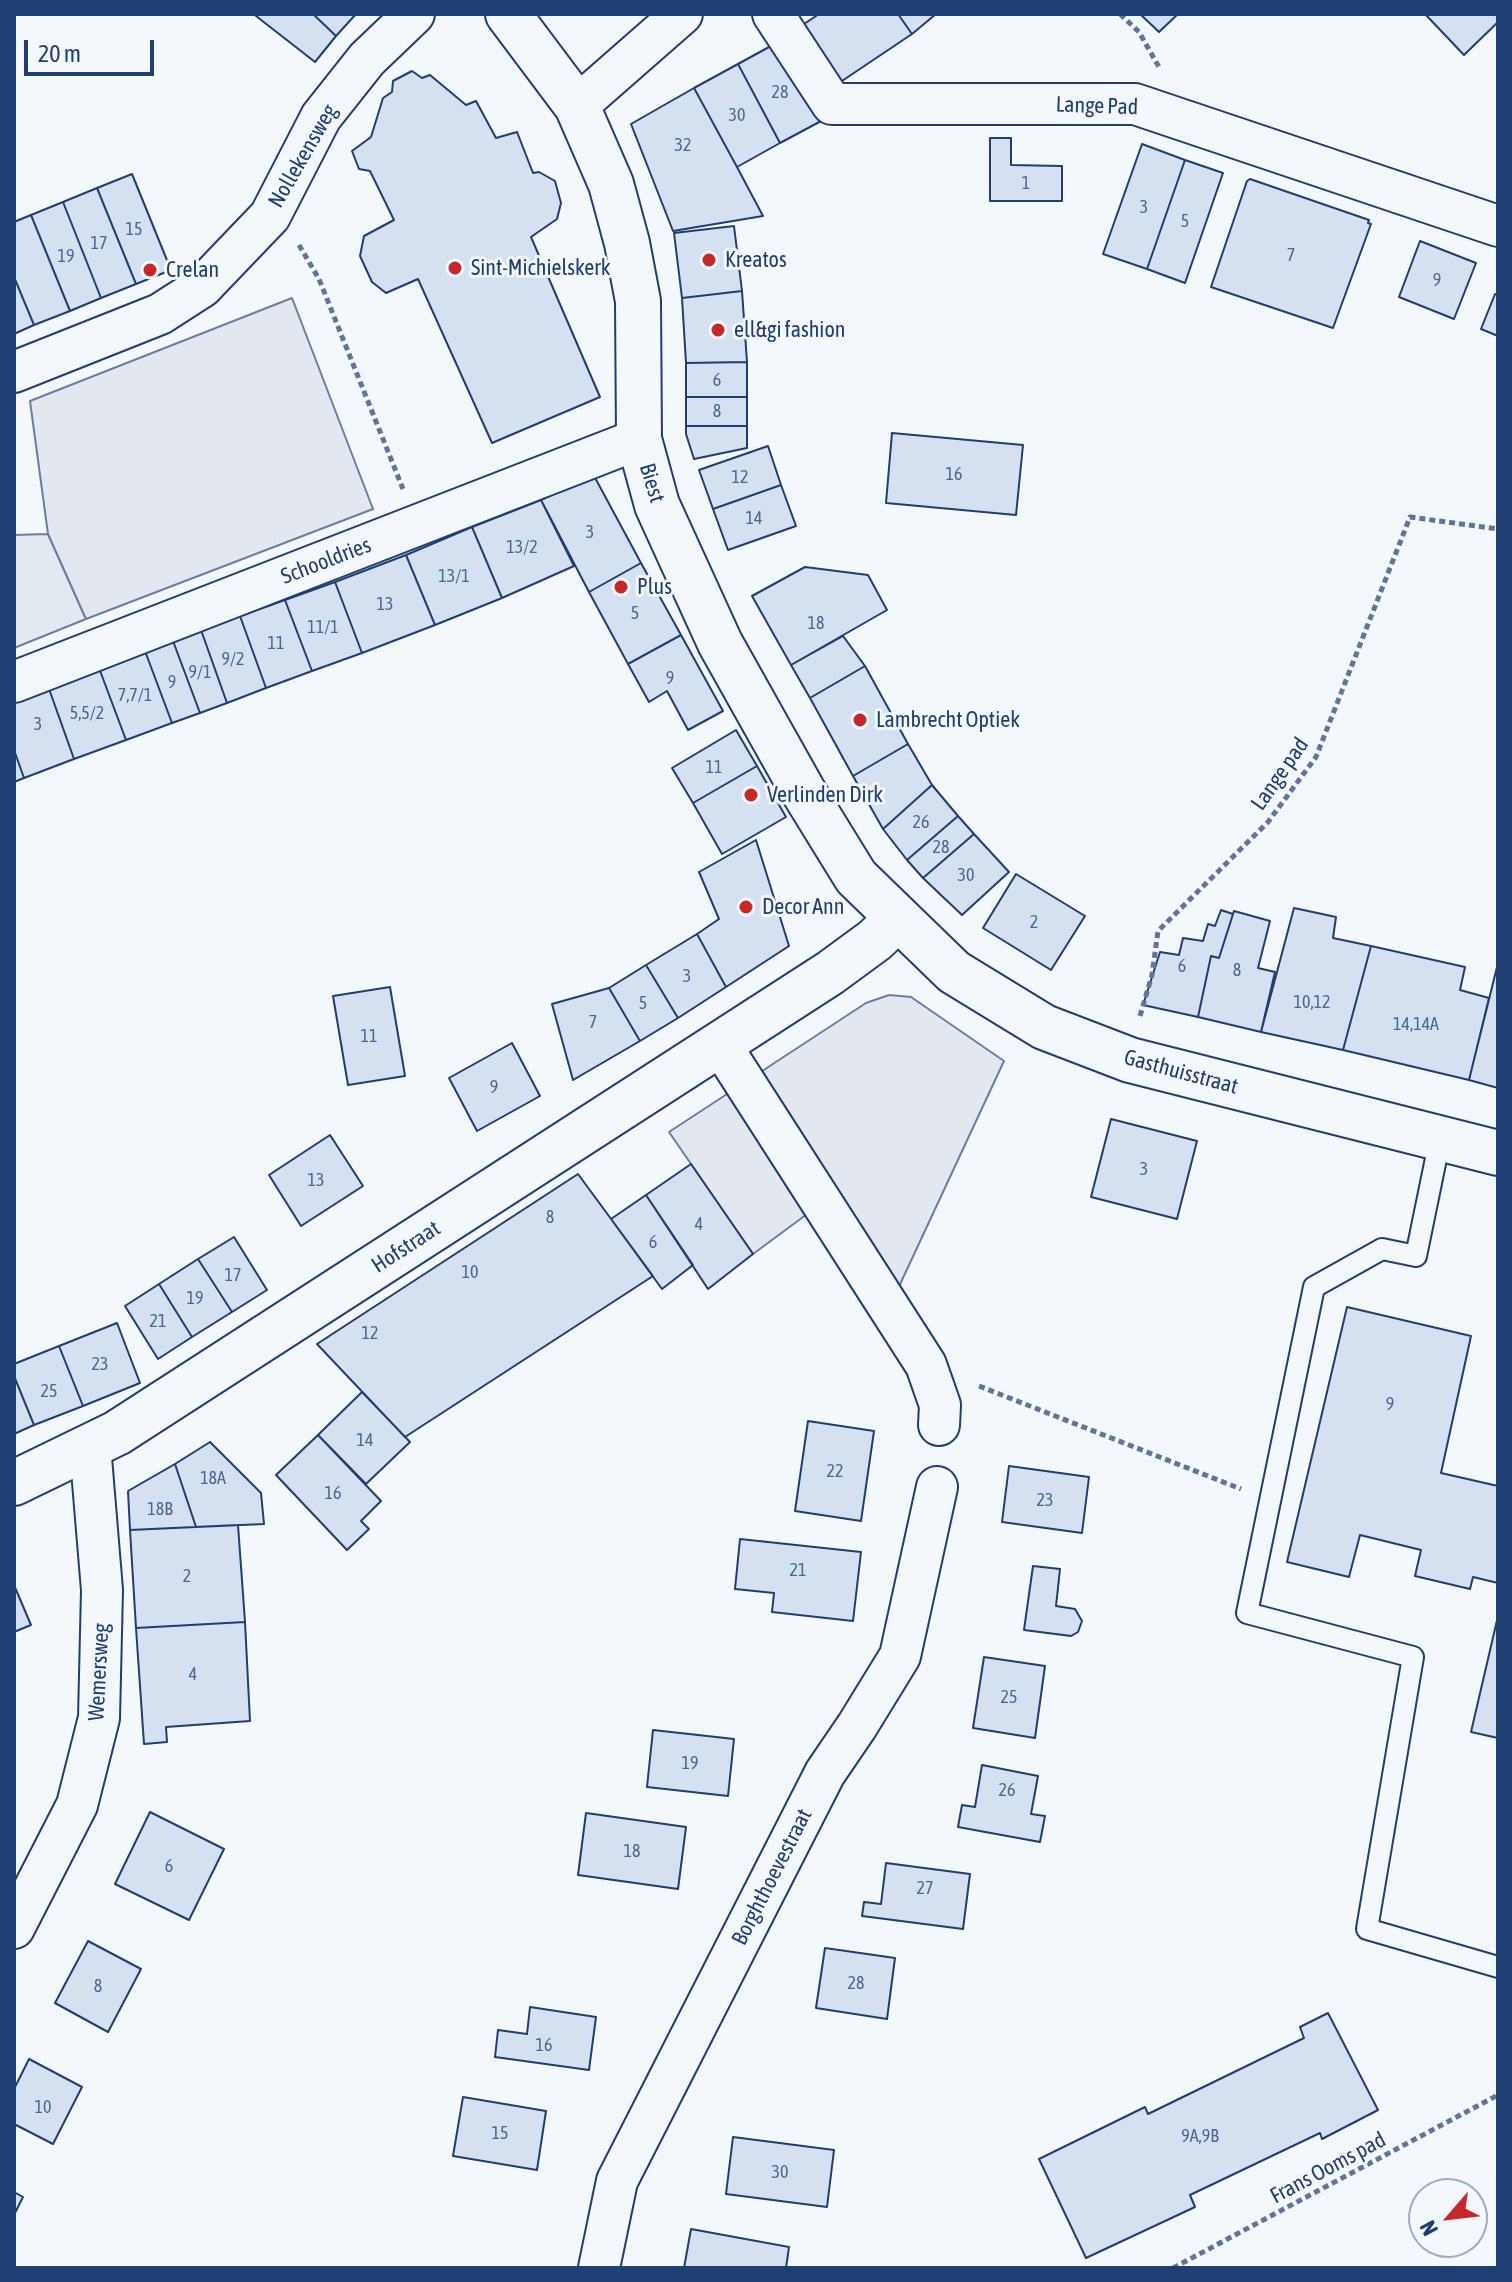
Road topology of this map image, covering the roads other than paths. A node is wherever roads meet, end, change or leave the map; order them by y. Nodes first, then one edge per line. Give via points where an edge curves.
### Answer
1 (414, 14) edge
2 (508, 14) edge
3 (682, 14) edge
4 (773, 14) edge
5 (577, 106) junction
6 (1498, 226) edge
7 (14, 372) edge
8 (639, 439) junction
9 (14, 682) edge
10 (897, 919) junction
11 (720, 1044) junction
12 (1440, 1139) junction
13 (1498, 1153) edge
14 (939, 1425) dead end
15 (90, 1446) junction
16 (14, 1483) edge
17 (937, 1487) dead end
18 (14, 1928) edge
19 (1498, 1967) edge
20 (599, 2268) edge

1 - 7 street, Nollekensweg via 367,59 321,117 270,216 202,287 160,314
2 - 5 main road, Biest
3 - 5 street
4 - 6 street, Lange Pad via 832,104 1135,104
5 - 8 main road, Biest via 611,184 638,301
8 - 9 street, Schooldries
8 - 10 main road, Biest via 657,505 720,643 848,865
10 - 11 main road, Hofstraat via 830,973
10 - 12 main road, Gasthuisstraat via 954,972 1044,1027 1130,1060
11 - 14 street via 926,1365 940,1405
11 - 15 main road, Hofstraat
12 - 13 main road, Gasthuisstraat
12 - 19 lane via 1416,1256 1382,1249 1314,1287 1247,1613 1413,1657 1367,1929
15 - 16 main road, Hofstraat
15 - 18 street, Wemersweg via 102,1590 99,1718 77,1805
17 - 20 street, Borghthoevestraat via 900,1656 825,1773 617,2181

